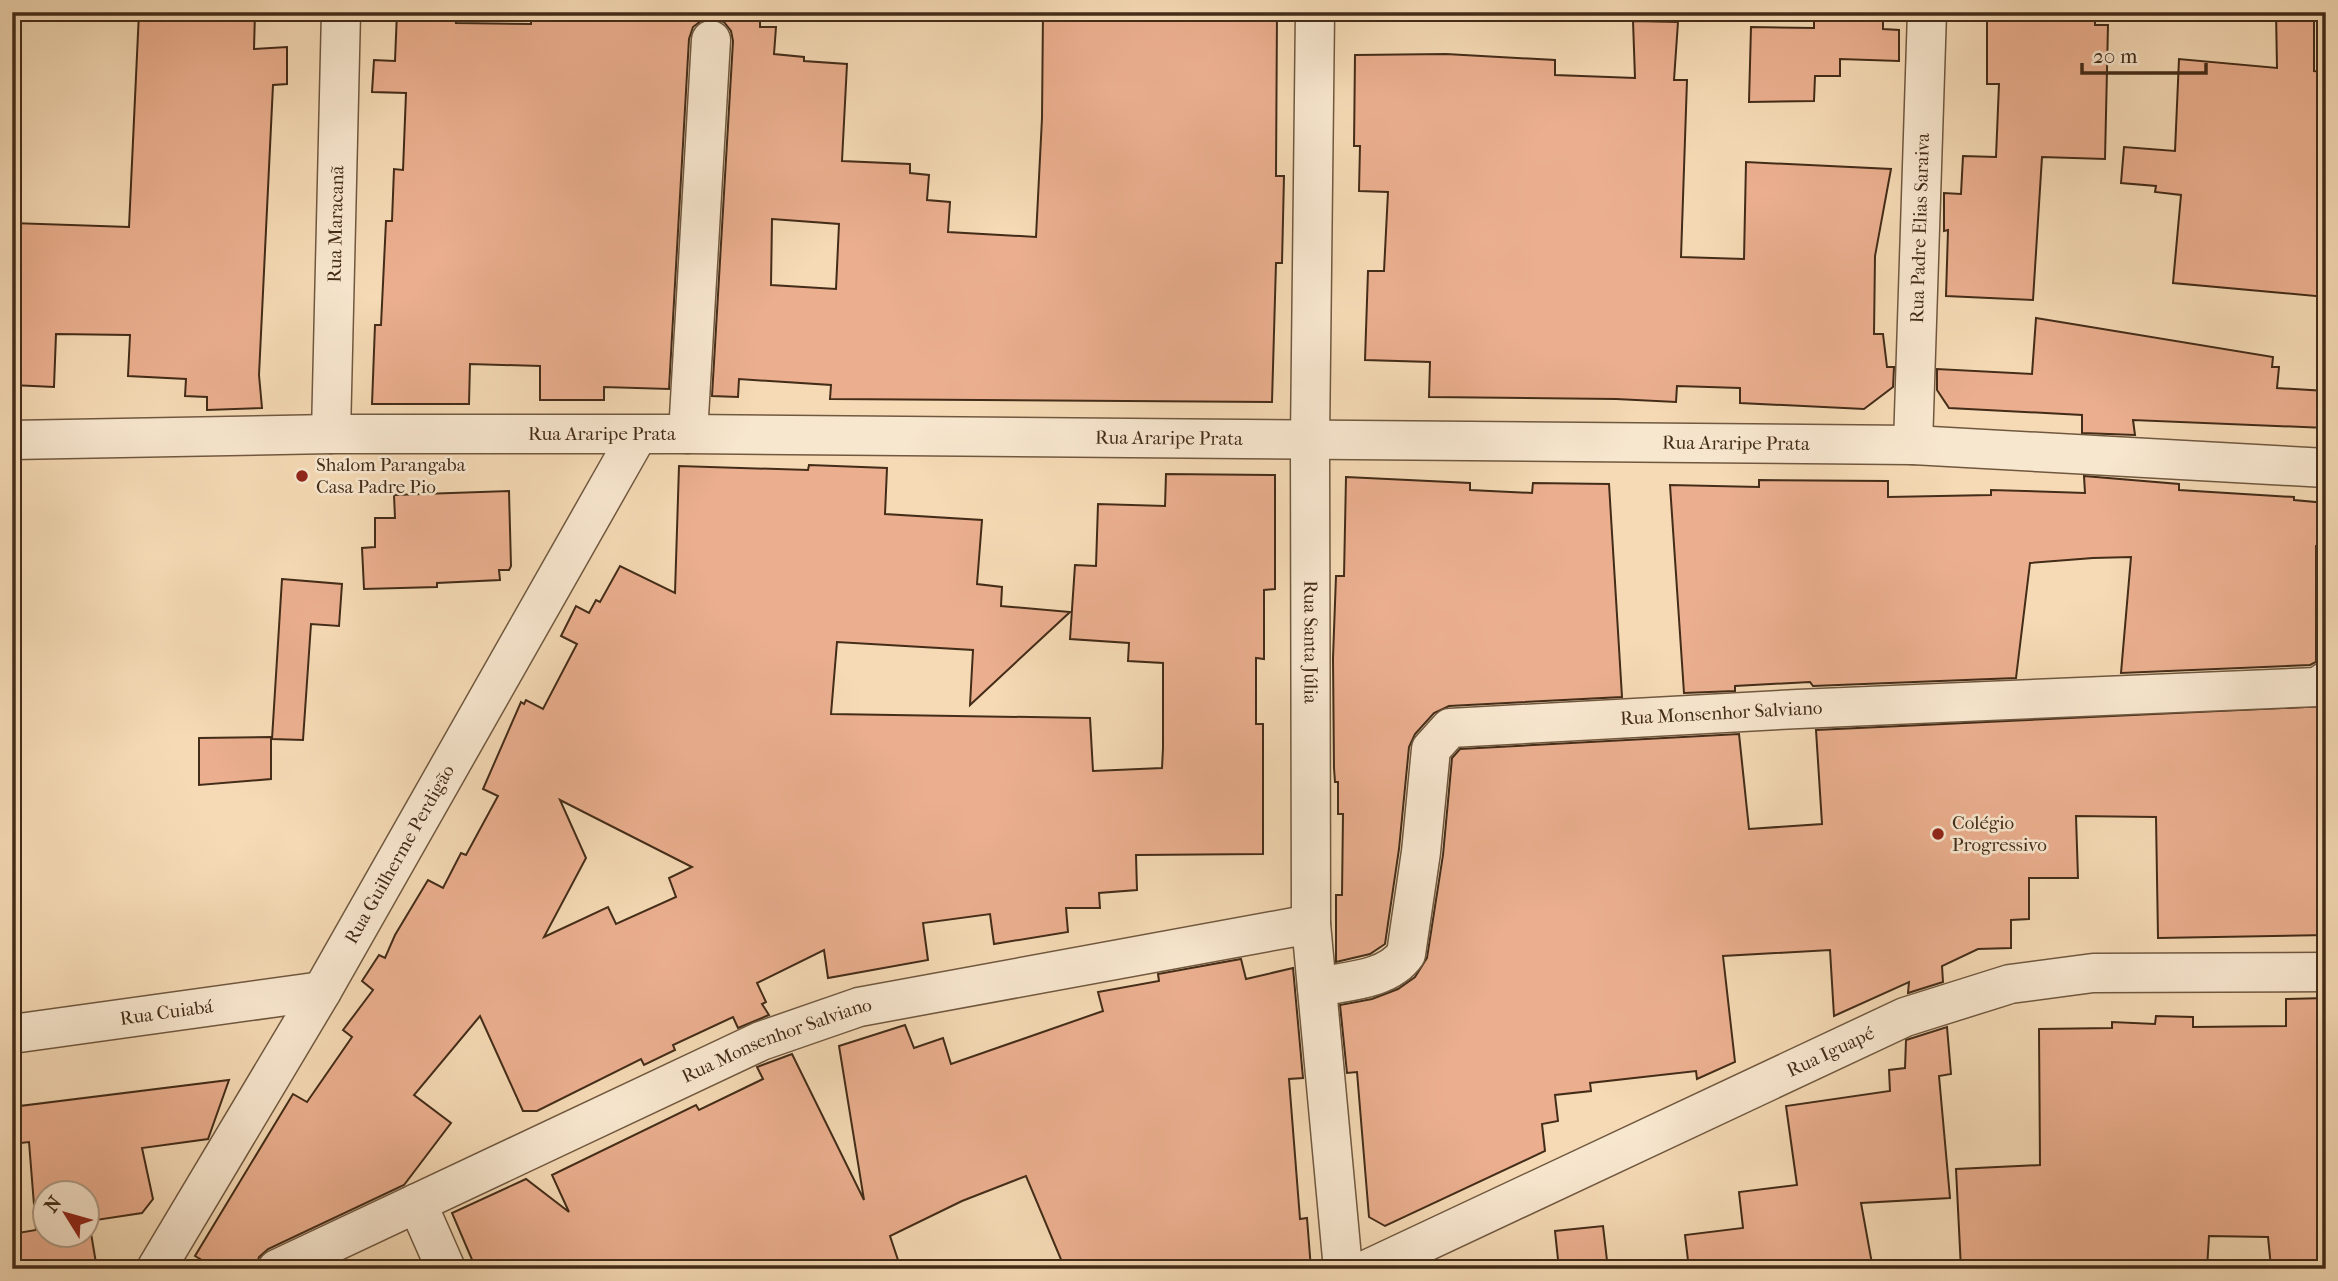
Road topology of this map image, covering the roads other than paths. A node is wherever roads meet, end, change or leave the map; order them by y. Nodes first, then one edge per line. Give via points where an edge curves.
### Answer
1 (341, 12) edge
2 (1315, 12) edge
3 (1927, 12) edge
4 (711, 40) dead end
5 (331, 434) junction
6 (688, 434) junction
7 (637, 436) junction
8 (1310, 439) junction
9 (12, 440) edge
10 (1913, 445) junction
11 (2326, 468) edge
12 (2326, 681) edge
13 (1311, 924) junction
14 (2326, 972) edge
15 (1317, 987) junction
16 (322, 991) junction
17 (12, 1034) edge
18 (417, 1203) junction
19 (156, 1269) edge
20 (277, 1269) edge
21 (446, 1269) edge
22 (1343, 1269) edge
23 (1368, 1269) edge

1 - 5 street, Rua Maracanã
2 - 8 street, Rua Santa Júlia
3 - 10 street, Rua Padre Elias Saraiva
4 - 6 street
5 - 7 street, Rua Araripe Prata
5 - 9 street, Rua Araripe Prata
6 - 7 street, Rua Araripe Prata
6 - 8 street, Rua Araripe Prata
7 - 16 street, Rua Guilherme Perdigão
8 - 10 street, Rua Araripe Prata
8 - 13 street, Rua Santa Júlia
10 - 11 street, Rua Araripe Prata
12 - 15 street, Rua Monsenhor Salviano via 2317,687 1450,729 1431,749 1406,954 1398,966 1386,971
13 - 15 street, Rua Santa Júlia
13 - 18 street, Rua Monsenhor Salviano via 859,1007 761,1041
14 - 23 street, Rua Iguapé via 2093,973 2010,984 1905,1017
15 - 22 street, Rua Santa Júlia
16 - 17 street, Rua Cuiabá
16 - 19 street, Rua Guilherme Perdigão
18 - 20 street, Rua Monsenhor Salviano
18 - 21 street

